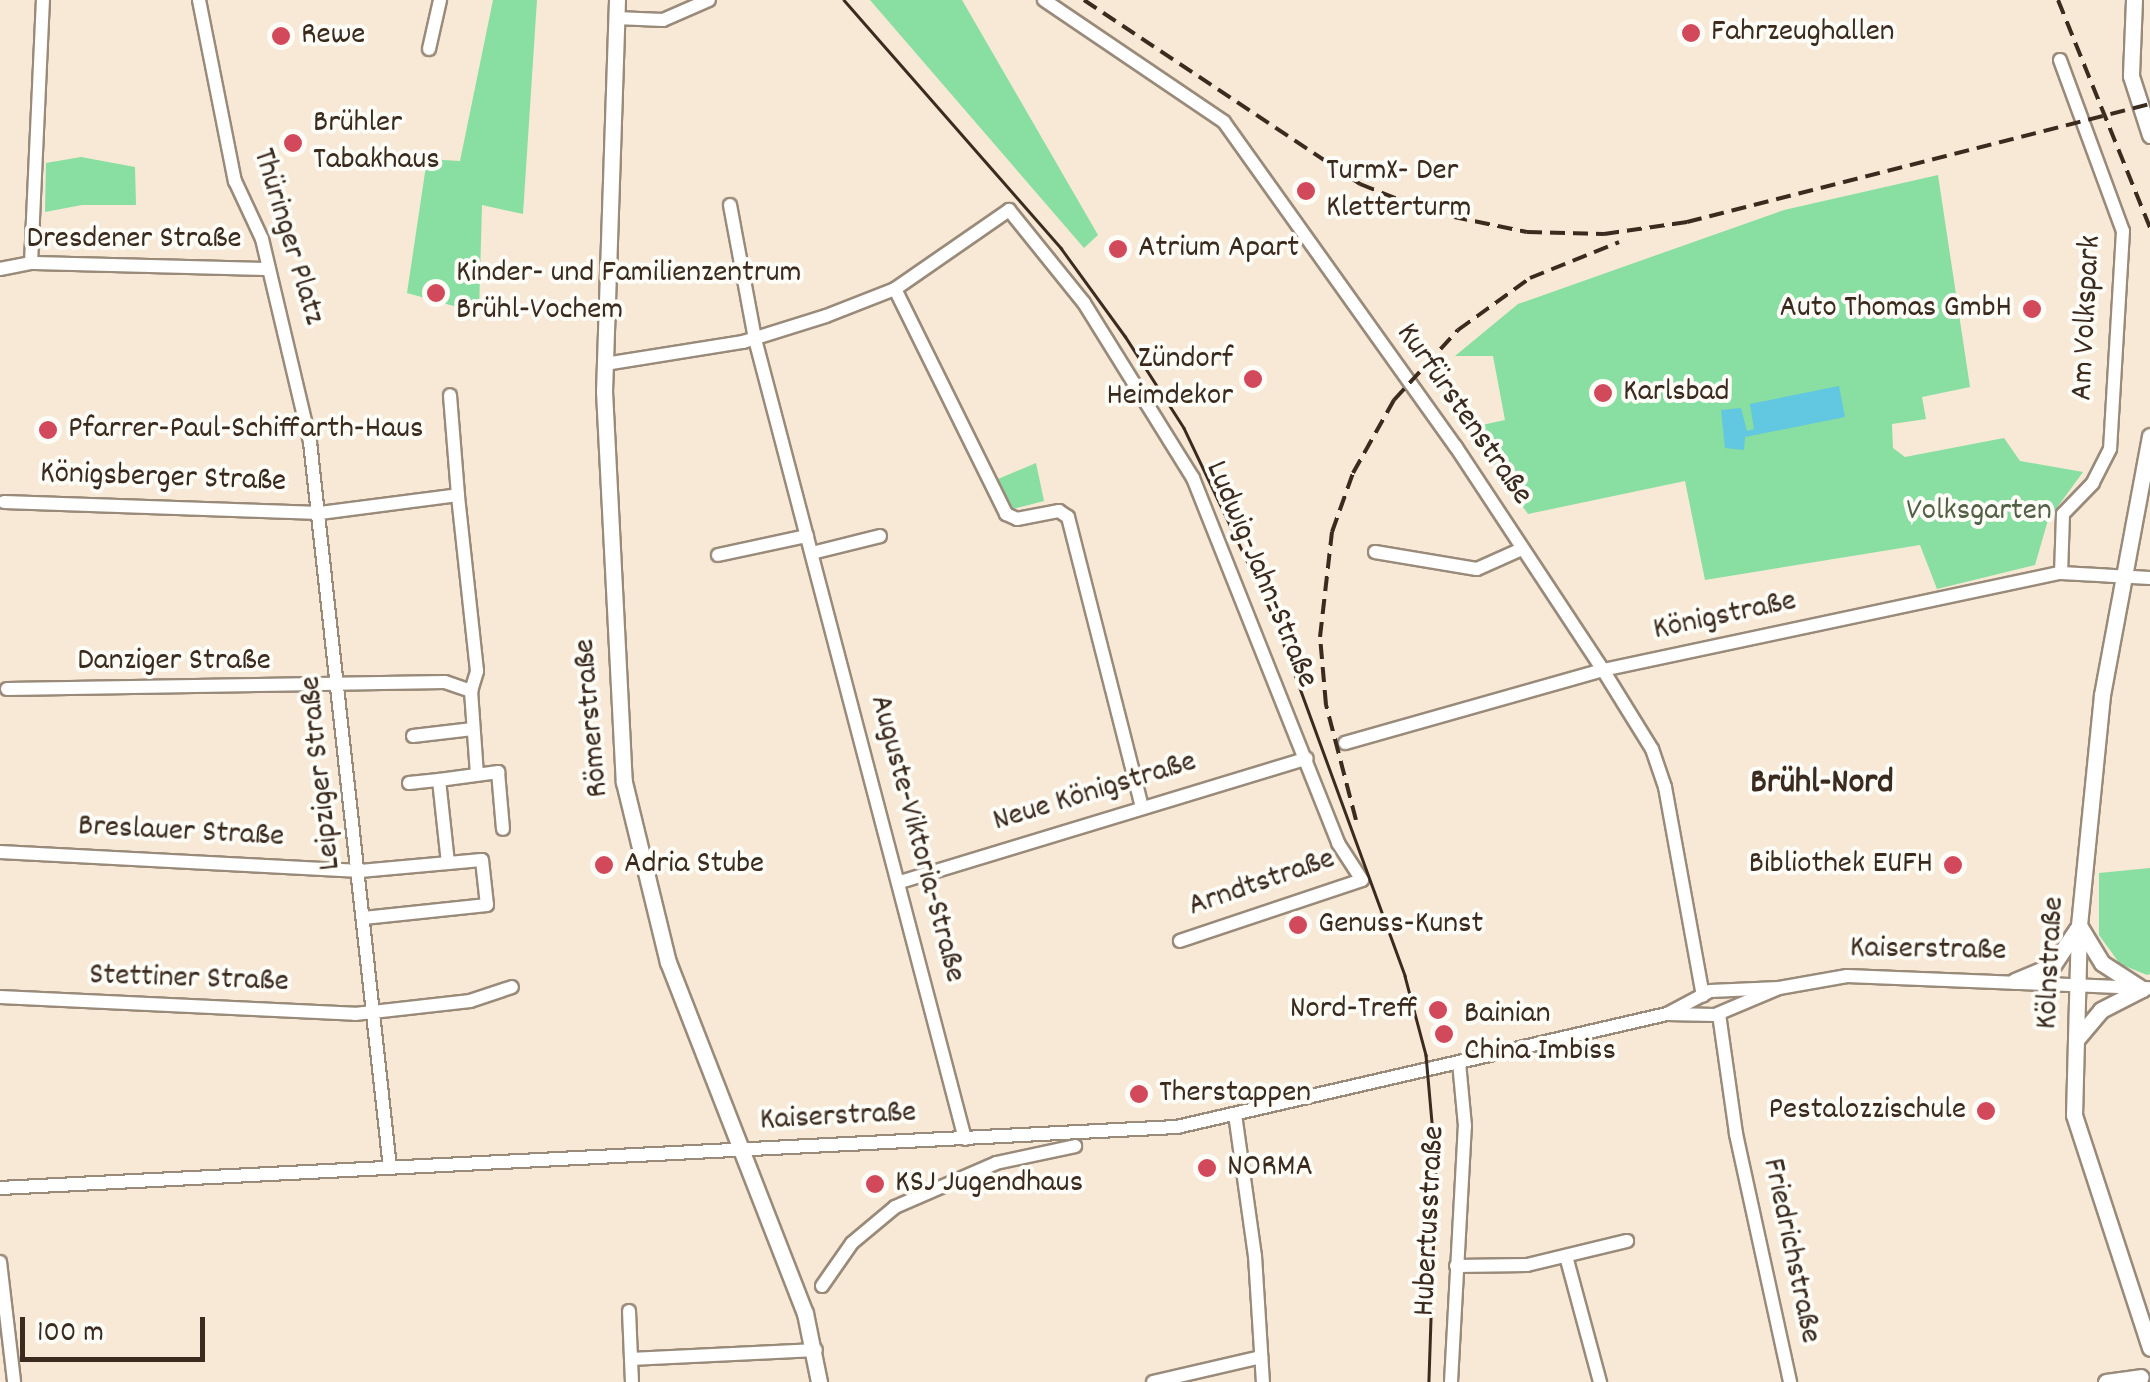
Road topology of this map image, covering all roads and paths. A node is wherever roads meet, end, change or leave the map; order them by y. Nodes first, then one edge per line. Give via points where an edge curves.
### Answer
1 (42, 0) edge
2 (199, 0) edge
3 (440, 0) edge
4 (616, 0) edge
5 (709, 0) edge
6 (1044, 0) edge
7 (2134, 0) edge
8 (616, 18) junction
9 (429, 48) dead end
10 (2060, 60) dead end
11 (2150, 135) edge
12 (730, 206) dead end
13 (30, 263) junction
14 (0, 269) edge
15 (268, 269) junction
16 (894, 289) junction
17 (755, 339) junction
18 (605, 364) junction
19 (297, 373) joint
20 (450, 396) dead end
21 (2150, 436) edge
22 (458, 495) junction
23 (4, 502) dead end
24 (320, 512) junction
25 (807, 536) junction
26 (880, 536) dead end
27 (1522, 549) junction
28 (1375, 552) dead end
29 (812, 553) junction
30 (718, 556) dead end
31 (2122, 572) junction
32 (2062, 573) junction
33 (2150, 578) edge
34 (1603, 670) junction
35 (7, 689) dead end
36 (340, 689) junction
37 (470, 691) junction
38 (473, 729) junction
39 (412, 736) dead end
40 (1345, 743) dead end
41 (1307, 758) junction
42 (477, 774) junction
43 (440, 780) junction
44 (409, 783) dead end
45 (1142, 807) junction
46 (503, 829) dead end
47 (0, 852) edge
48 (448, 862) junction
49 (360, 871) junction
50 (1362, 880) joint
51 (900, 882) junction
52 (364, 918) junction
53 (2079, 925) junction
54 (1180, 941) dead end
55 (1700, 955) junction
56 (2015, 981) junction
57 (2076, 984) junction
58 (512, 987) dead end
59 (1779, 988) junction
60 (2146, 989) edge
61 (1720, 993) junction
62 (0, 997) edge
63 (1703, 1002) junction
64 (376, 1012) junction
65 (1722, 1012) junction
66 (2075, 1041) junction
67 (1459, 1062) junction
68 (1235, 1114) junction
69 (992, 1138) junction
70 (966, 1139) junction
71 (1074, 1146) dead end
72 (743, 1150) junction
73 (996, 1163) junction
74 (390, 1168) junction
75 (0, 1188) edge
76 (1627, 1241) dead end
77 (1566, 1256) junction
78 (0, 1262) edge
79 (1456, 1266) junction
80 (822, 1286) dead end
81 (629, 1311) dead end
82 (2150, 1348) edge
83 (816, 1350) junction
84 (2150, 1356) edge
85 (1261, 1357) junction
86 (631, 1358) junction
87 (2142, 1379) edge
88 (14, 1382) edge
89 (632, 1382) edge
90 (819, 1382) edge
91 (1152, 1382) edge
92 (1263, 1382) edge
93 (1451, 1382) edge
94 (1600, 1382) edge
95 (1790, 1382) edge
96 (2106, 1382) edge

1 - 13 street
2 - 15 street, Thüringer Platz via 235,181
3 - 9 street
4 - 8 main road, Römerstraße
5 - 8 street via 663,20
6 - 27 street, Kurfürstenstraße via 1224,122
7 - 11 main road via 2131,76
8 - 18 main road, Römerstraße
10 - 32 street, Am Volkspark via 2123,231 2110,449 2093,483 2063,514
12 - 17 street, Auguste-Viktoria-Straße
13 - 14 street, Dresdener Straße
13 - 15 street, Dresdener Straße
15 - 19 street, Thüringer Platz
16 - 17 street
16 - 41 street, Ludwig-Jahn-Straße via 1008,210 1084,303 1193,478
16 - 45 street via 1006,514 1017,519 1059,511 1068,518
17 - 18 street
17 - 25 street, Auguste-Viktoria-Straße
18 - 72 main road, Römerstraße via 613,633 629,812 668,962
19 - 24 street, Leipziger Straße
20 - 22 street
21 - 31 main road, Kölnstraße
22 - 24 street, Königsberger Straße
22 - 37 street via 476,671
23 - 24 street, Königsberger Straße
24 - 36 street, Leipziger Straße
25 - 29 street, Auguste-Viktoria-Straße
25 - 30 street
26 - 29 street
27 - 28 street via 1477,569
27 - 34 street, Kurfürstenstraße
29 - 51 street, Auguste-Viktoria-Straße
31 - 32 street, Königstraße
31 - 33 street
31 - 53 main road, Kölnstraße
32 - 34 street, Königstraße
34 - 40 street, Königstraße
34 - 55 street, Kurfürstenstraße via 1652,749
35 - 36 street, Danziger Straße
36 - 37 street, Danziger Straße via 445,682
36 - 49 street, Leipziger Straße
37 - 38 street
38 - 39 street
38 - 42 street
41 - 45 street, Neue Königstraße
41 - 50 street, Ludwig-Jahn-Straße via 1338,843
42 - 43 street
42 - 46 street via 498,772
43 - 44 street
43 - 48 street
45 - 51 street, Neue Königstraße
47 - 49 street, Breslauer Straße
48 - 49 street, Breslauer Straße
48 - 52 street, Breslauer Straße via 482,860 487,906
49 - 52 street, Leipziger Straße
50 - 54 street, Arndtstraße
51 - 70 street, Auguste-Viktoria-Straße
52 - 64 street, Leipziger Straße
53 - 56 main road via 2053,965
53 - 57 main road, Kölnstraße
53 - 60 main road via 2102,963
55 - 61 street, Kurfürstenstraße
55 - 63 street, Kurfürstenstraße
56 - 57 street, Kaiserstraße
56 - 59 street, Kaiserstraße via 1847,976
57 - 60 street, Kaiserstraße
57 - 66 main road, Kölnstraße
58 - 64 street, Stettiner Straße via 470,1001
59 - 61 street, Kaiserstraße
59 - 65 street, Kaiserstraße
60 - 66 main road via 2100,1010
61 - 63 street, Kaiserstraße
61 - 65 street, Friedrichstraße
62 - 64 street, Stettiner Straße
63 - 65 street
63 - 67 street, Kaiserstraße
64 - 74 street, Leipziger Straße
65 - 95 street, Friedrichstraße via 1726,1081
66 - 82 main road, Kölnstraße via 2076,1130
67 - 68 street, Kaiserstraße
67 - 79 street, Hubertusstraße via 1466,1126
68 - 69 street, Kaiserstraße via 1148,1130
68 - 85 street
69 - 70 street, Kaiserstraße
69 - 73 street
70 - 72 street, Kaiserstraße
71 - 73 street
72 - 74 street, Kaiserstraße
72 - 83 main road, Römerstraße
73 - 80 street via 895,1207 852,1244
74 - 75 street, Kaiserstraße
76 - 77 street
77 - 79 street via 1490,1269
77 - 94 street
78 - 88 street
79 - 93 street, Hubertusstraße
81 - 86 street
83 - 86 street
83 - 90 main road, Römerstraße
84 - 87 main road
85 - 91 street
85 - 92 street
86 - 89 street
87 - 96 main road

